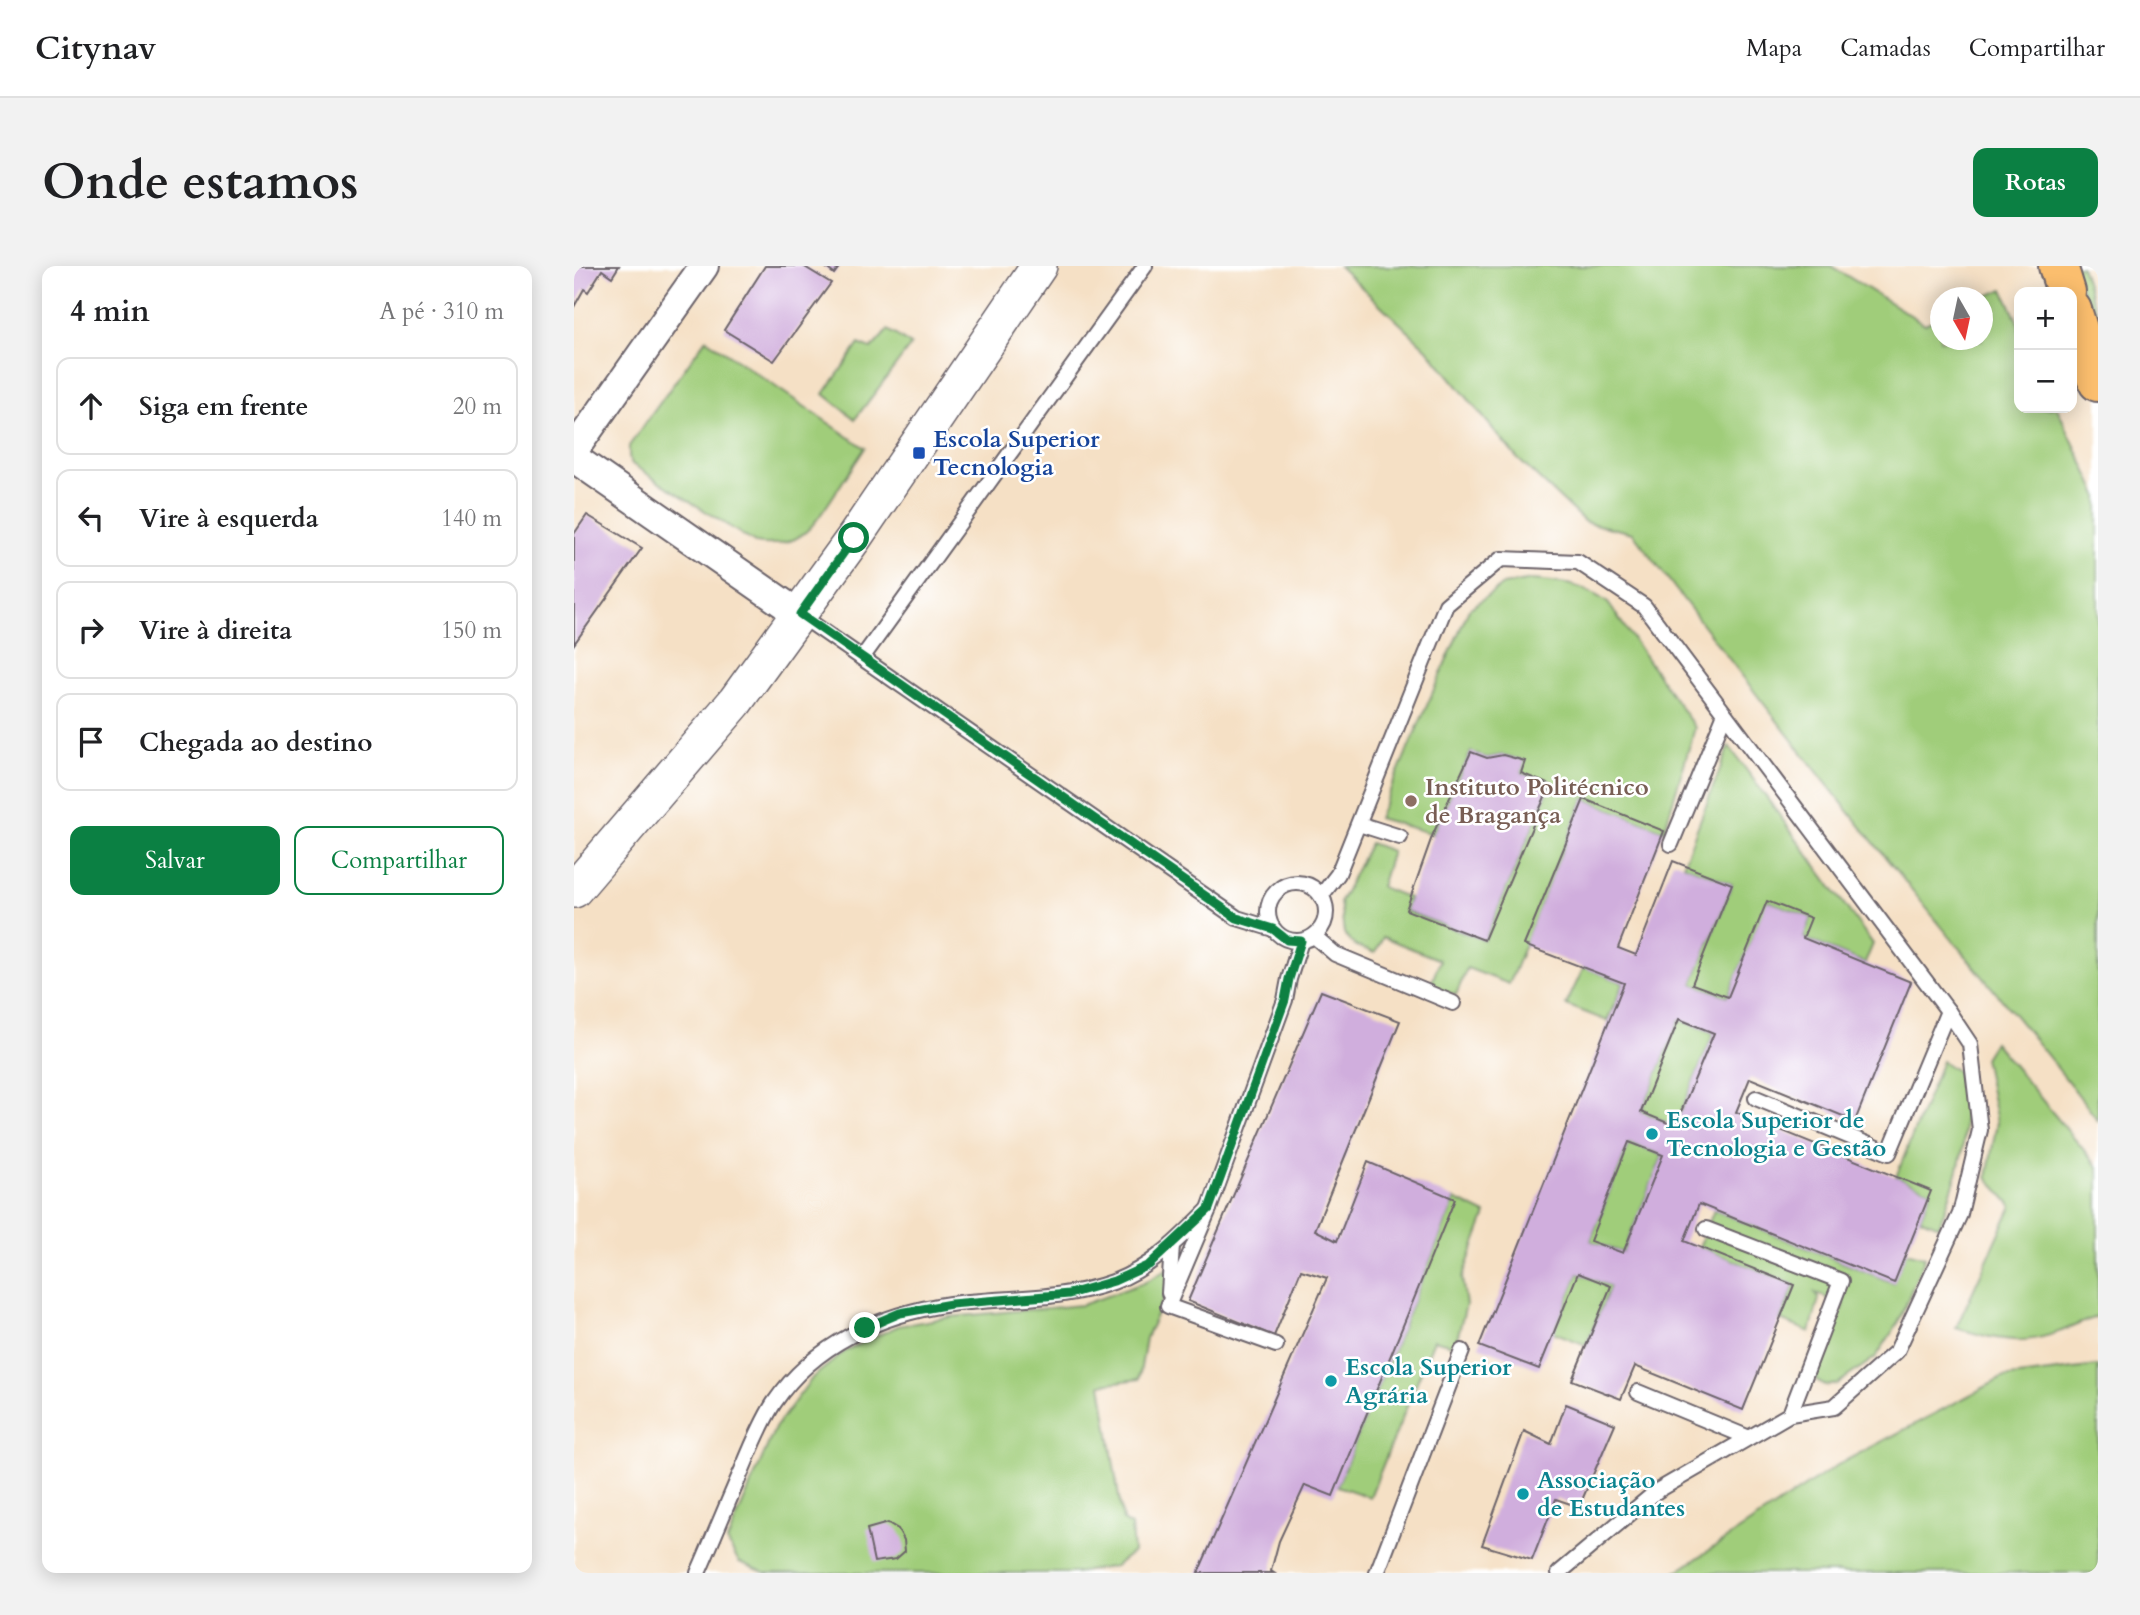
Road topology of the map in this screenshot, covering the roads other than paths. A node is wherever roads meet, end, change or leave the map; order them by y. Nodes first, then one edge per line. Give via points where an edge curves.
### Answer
1 (704, 266) edge
2 (1039, 266) edge
3 (1145, 266) edge
4 (2058, 266) edge
5 (2064, 287) edge
6 (2077, 326) edge
7 (2098, 382) edge
8 (574, 450) edge
9 (574, 458) edge
10 (800, 614) junction
11 (862, 658) junction
12 (1724, 716) junction
13 (1359, 824) junction
14 (1400, 837) dead end
15 (1671, 844) dead end
16 (574, 890) edge
17 (1321, 897) junction
18 (1273, 929) junction
19 (1307, 939) junction
20 (1453, 1003) dead end
21 (1948, 1011) junction
22 (1756, 1098) dead end
23 (1209, 1209) junction
24 (1706, 1229) dead end
25 (1172, 1245) junction
26 (1168, 1306) junction
27 (1276, 1345) dead end
28 (1462, 1351) dead end
29 (1638, 1392) dead end
30 (1790, 1414) junction
31 (1747, 1437) junction
32 (698, 1573) edge
33 (1377, 1573) edge
34 (1559, 1573) edge

1 - 8 street
2 - 10 street
3 - 11 lane
4 - 5 main road
6 - 7 main road
9 - 10 street
10 - 11 lane
10 - 16 street via 735,702
11 - 18 lane via 1237,918
12 - 13 lane via 1644,606 1578,562 1501,559 1446,605
12 - 15 lane
12 - 21 lane
13 - 14 lane
13 - 17 lane via 1338,874
17 - 18 lane via 1307,885 1281,889 1270,902
17 - 19 lane via 1326,914 1320,930
18 - 19 lane via 1287,940
19 - 20 lane
19 - 23 lane
21 - 22 lane via 1889,1153
21 - 30 lane via 1970,1044 1980,1130 1960,1214 1897,1351 1834,1407
23 - 25 lane
23 - 26 lane
24 - 30 lane via 1842,1281
25 - 26 lane
25 - 32 lane via 1149,1265 1114,1281 1069,1294 900,1313 834,1345 775,1403 755,1438
26 - 27 lane
28 - 33 lane
29 - 31 lane
30 - 31 lane
31 - 34 lane via 1657,1491

